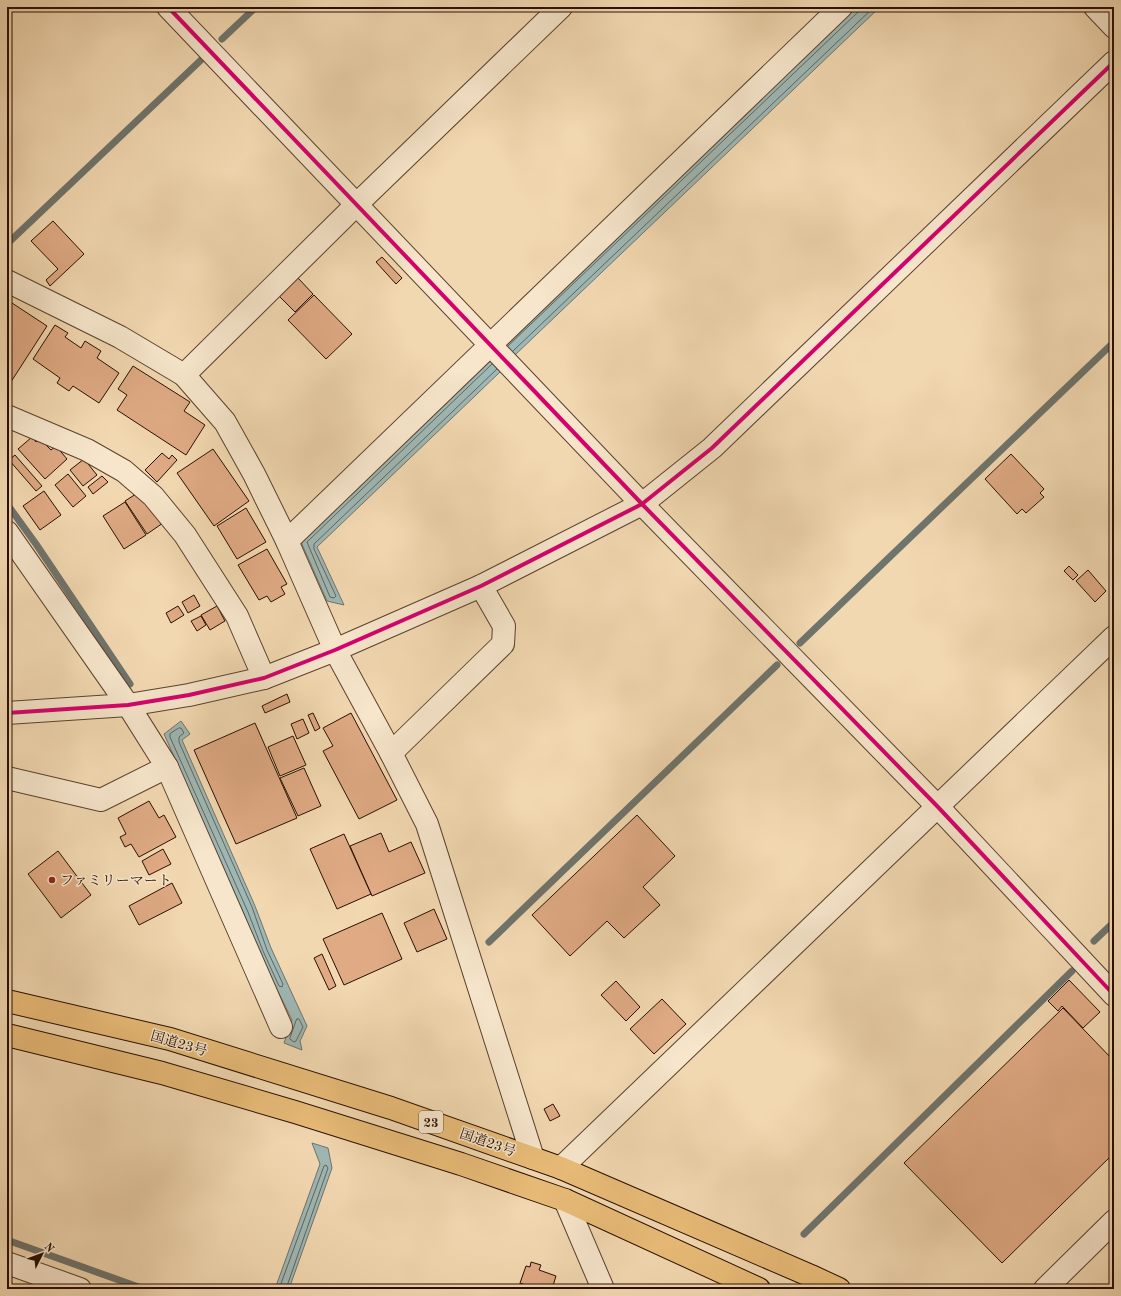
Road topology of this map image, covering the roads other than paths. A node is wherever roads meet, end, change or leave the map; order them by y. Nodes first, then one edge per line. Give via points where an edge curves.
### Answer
1 (168, 7) edge
2 (561, 7) edge
3 (841, 7) edge
4 (1095, 7) edge
5 (1114, 27) edge
6 (1114, 62) edge
7 (356, 204) junction
8 (7, 281) edge
9 (493, 348) junction
10 (184, 375) junction
11 (7, 416) edge
12 (642, 504) junction
13 (7, 532) edge
14 (287, 541) junction
15 (480, 586) junction
16 (1114, 637) edge
17 (335, 650) junction
18 (264, 678) junction
19 (128, 705) junction
20 (7, 713) edge
21 (391, 753) junction
22 (168, 767) junction
23 (7, 778) edge
24 (938, 807) junction
25 (1114, 995) edge
26 (7, 1001) edge
27 (281, 1027) dead end
28 (7, 1034) edge
29 (533, 1158) junction
30 (561, 1168) junction
31 (565, 1200) junction
32 (1114, 1221) edge
33 (7, 1263) edge
34 (80, 1289) edge
35 (603, 1289) edge
36 (759, 1289) edge
37 (839, 1289) edge
38 (1045, 1289) edge

1 - 7 street
2 - 7 street
3 - 9 street
4 - 5 street
6 - 12 street via 712,448
7 - 9 street
7 - 10 street
8 - 10 street via 120,336
9 - 12 street
9 - 14 street
10 - 14 street via 225,422
11 - 18 street via 87,450 124,471 153,496 185,535 237,616
12 - 15 street
12 - 24 street
13 - 19 street
14 - 17 street
15 - 17 street
15 - 21 street via 504,626 503,644
16 - 24 street
17 - 18 street
17 - 21 street
18 - 19 street via 189,695
19 - 20 street
19 - 22 street
21 - 29 street via 427,824
22 - 23 street via 101,800
22 - 27 street
24 - 25 street
24 - 30 street
26 - 29 highway, 国道23号 / 23 via 170,1039 391,1108
28 - 31 highway, 23 via 162,1073 288,1110 461,1164
29 - 30 highway, 国道23号 / 23
30 - 37 highway, 国道23号 / 23
31 - 35 street
31 - 36 highway, 23
32 - 38 street
33 - 34 street

